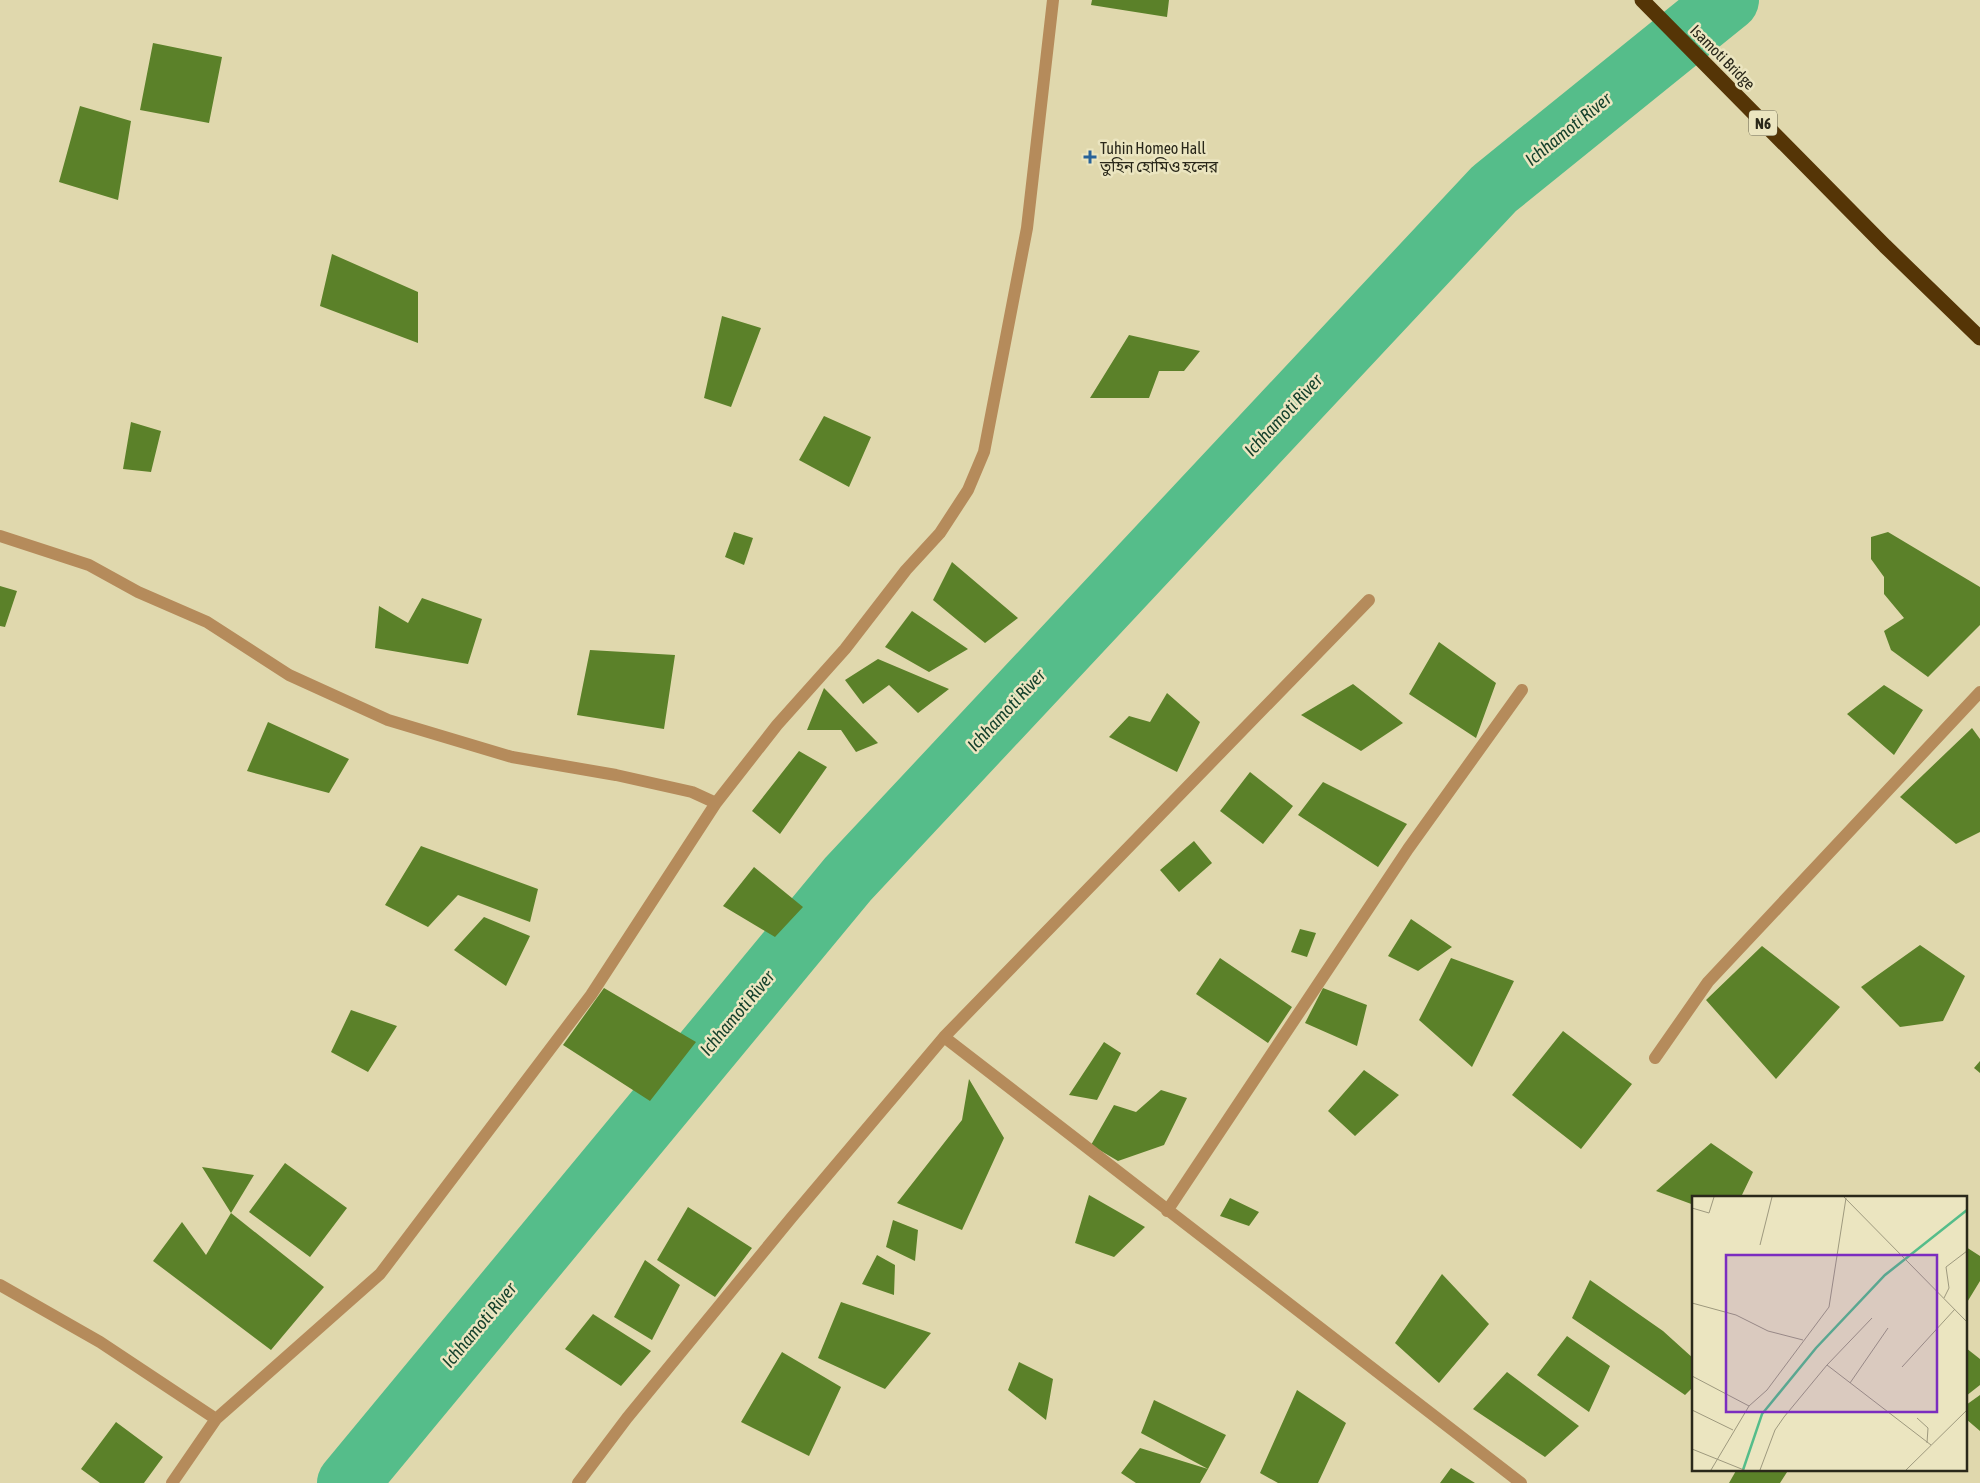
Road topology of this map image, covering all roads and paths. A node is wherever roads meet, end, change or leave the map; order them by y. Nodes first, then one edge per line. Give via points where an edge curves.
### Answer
1 (1053, 0) edge
2 (1642, 0) edge
3 (1980, 338) edge
4 (0, 536) edge
5 (1369, 600) dead end
6 (1522, 690) dead end
7 (1980, 692) edge
8 (716, 803) junction
9 (944, 1037) junction
10 (1655, 1058) dead end
11 (1167, 1211) junction
12 (0, 1286) edge
13 (216, 1419) junction
14 (172, 1483) edge
15 (578, 1483) edge
16 (1522, 1483) edge

1 - 8 street via 1027,228 984,452 968,490 940,533 906,570 845,649 777,725
2 - 3 highway, Isamoti Bridge / N6
4 - 8 street via 89,565 138,592 207,622 289,676 388,720 512,757 692,792
5 - 9 street
6 - 11 street via 1408,849
7 - 10 street via 1708,982
8 - 13 street via 591,994 380,1274
9 - 11 street
9 - 15 street via 785,1224
11 - 16 street
12 - 13 street via 100,1342
13 - 14 street

